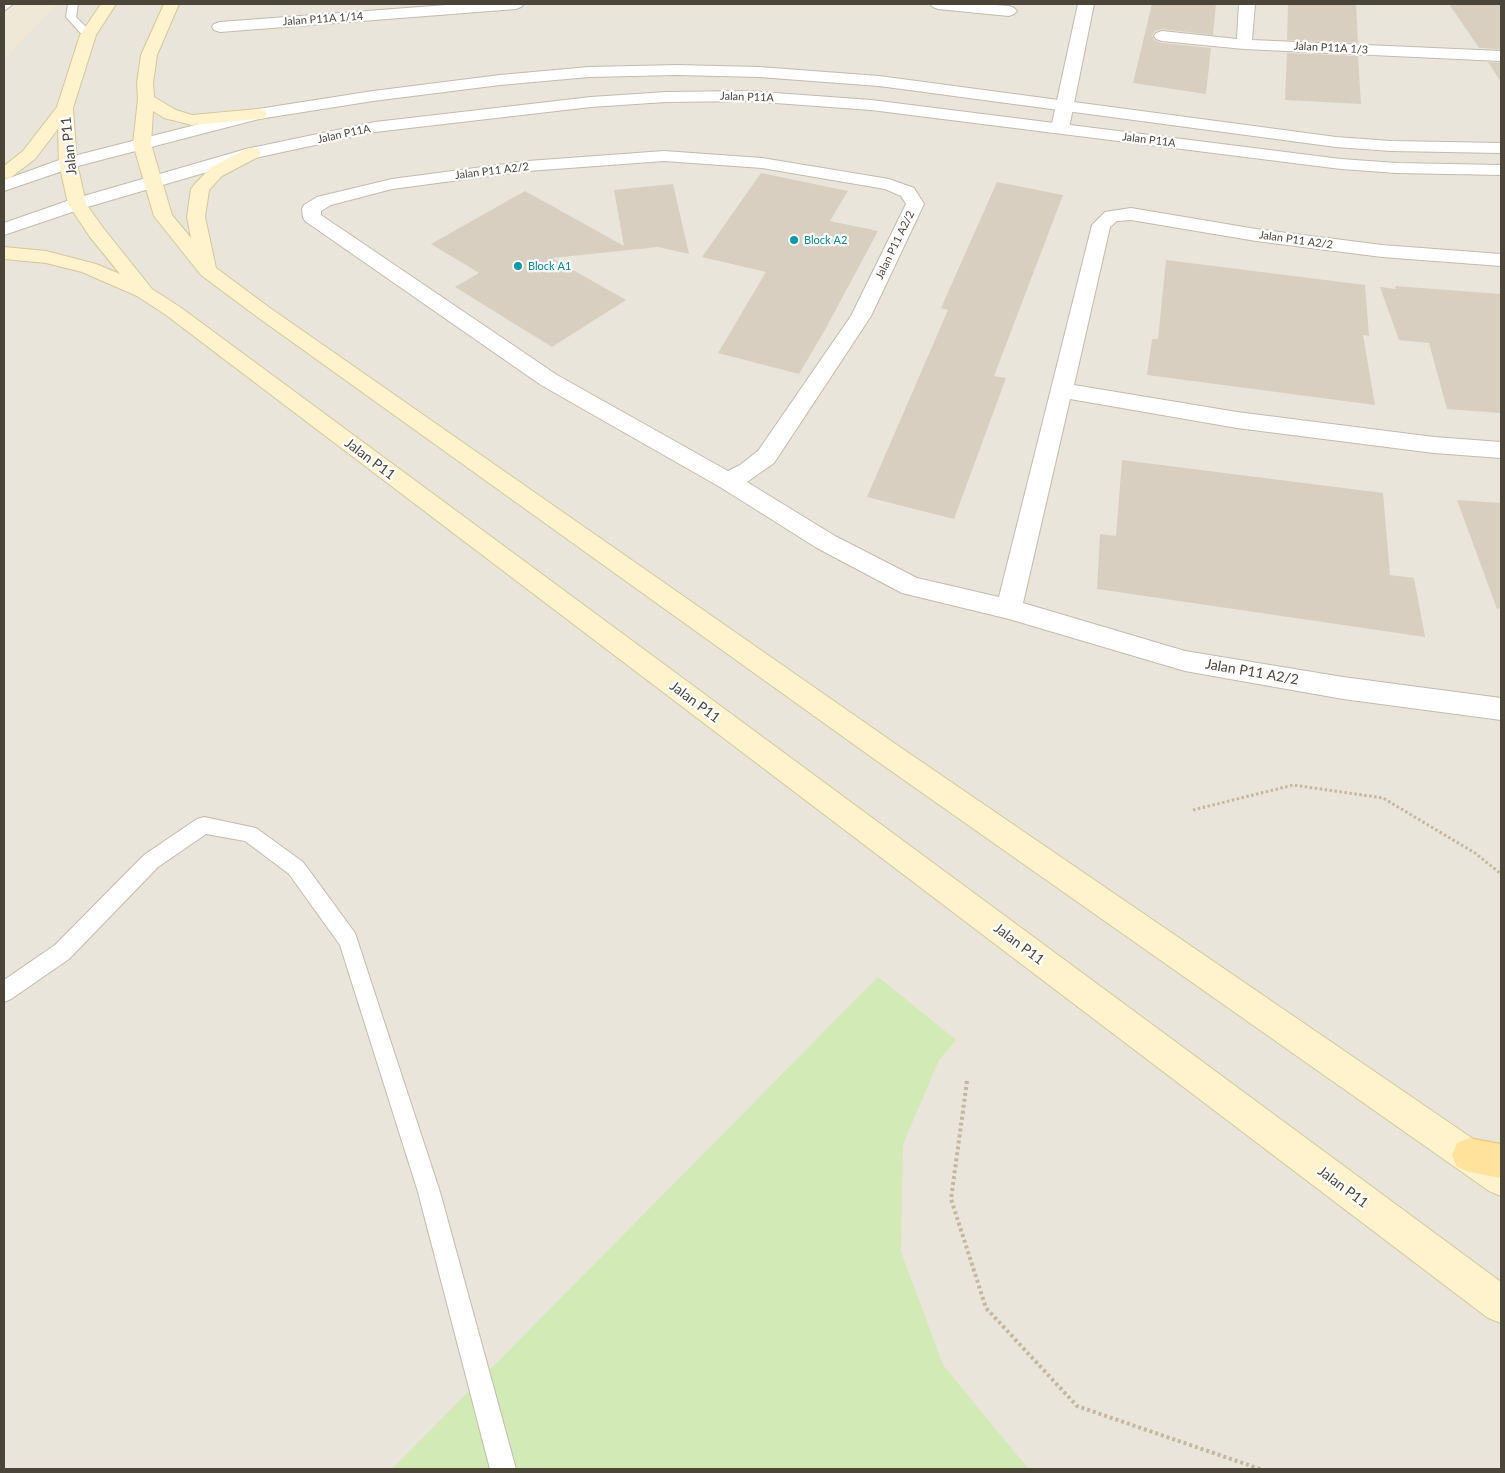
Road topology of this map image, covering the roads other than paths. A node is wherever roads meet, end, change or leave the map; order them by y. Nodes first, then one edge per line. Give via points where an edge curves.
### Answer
1 (8, 4) edge
2 (73, 4) edge
3 (108, 4) edge
4 (171, 4) edge
5 (321, 4) edge
6 (516, 4) edge
7 (938, 4) edge
8 (1086, 4) edge
9 (1247, 4) edge
10 (4, 8) edge
11 (1009, 11) dead end
12 (309, 20) junction
13 (220, 27) dead end
14 (88, 35) junction
15 (1162, 36) dead end
16 (1244, 44) junction
17 (1501, 56) edge
18 (146, 99) junction
19 (1064, 106) junction
20 (65, 108) junction
21 (258, 114) junction
22 (1060, 128) junction
23 (142, 144) junction
24 (1501, 148) edge
25 (252, 153) junction
26 (68, 163) junction
27 (1501, 170) edge
28 (4, 174) edge
29 (153, 181) junction
30 (4, 186) edge
31 (77, 204) junction
32 (4, 229) edge
33 (4, 253) edge
34 (1501, 260) edge
35 (208, 271) junction
36 (145, 293) junction
37 (1062, 390) junction
38 (1501, 450) edge
39 (728, 481) junction
40 (1009, 609) junction
41 (1501, 708) edge
42 (4, 992) edge
43 (1468, 1155) junction
44 (1501, 1161) edge
45 (1501, 1179) edge
46 (1501, 1305) edge
47 (503, 1469) edge

1 - 10 lane
2 - 14 lane via 71,17
3 - 14 main road, Jalan P11
4 - 18 main road via 149,55
5 - 12 street
6 - 12 street, Jalan P11A 1/14
7 - 11 street
8 - 19 street
9 - 16 street
12 - 13 street, Jalan P11A 1/14
14 - 20 main road, Jalan P11
15 - 16 street, Jalan P11A 1/3
16 - 17 street, Jalan P11A 1/3
18 - 21 main road via 170,114 192,120
18 - 23 main road
19 - 21 street, Jalan P11A via 879,81 677,70 589,72 500,80 353,98
19 - 22 street
19 - 24 street, Jalan P11A via 1336,142
20 - 26 main road, Jalan P11
20 - 28 main road via 29,155
21 - 23 street, Jalan P11A
22 - 25 street, Jalan P11A via 871,105 748,96 666,97 591,102 376,127
22 - 27 street, Jalan P11A via 1341,164
23 - 26 street, Jalan P11A
23 - 29 main road
25 - 29 street, Jalan P11A
25 - 35 main road via 216,172 200,190 196,217
26 - 30 street, Jalan P11A
26 - 31 main road, Jalan P11
29 - 31 street, Jalan P11A
29 - 35 main road via 163,216
31 - 32 street, Jalan P11A
31 - 36 main road, Jalan P11
33 - 36 main road via 46,257 88,268
34 - 37 street, Jalan P11 A2/2 via 1382,251 1131,214 1112,216 1101,225
35 - 43 main road via 887,753
36 - 46 main road, Jalan P11
37 - 38 street via 1237,420 1434,445
37 - 40 street, Jalan P11 A2/2
39 - 39 street, Jalan P11 A2/2 via 549,380 312,217 311,209 324,201 392,184 528,166 664,156 762,163 889,184 908,192 915,204 860,316 766,456 748,471
39 - 40 street, Jalan P11 A2/2 via 826,542 911,586
40 - 41 street, Jalan P11 A2/2 via 1185,661 1342,688
42 - 47 lane via 62,952 151,860 204,825 249,834 296,868 348,940 429,1192
43 - 44 main road
43 - 45 main road

